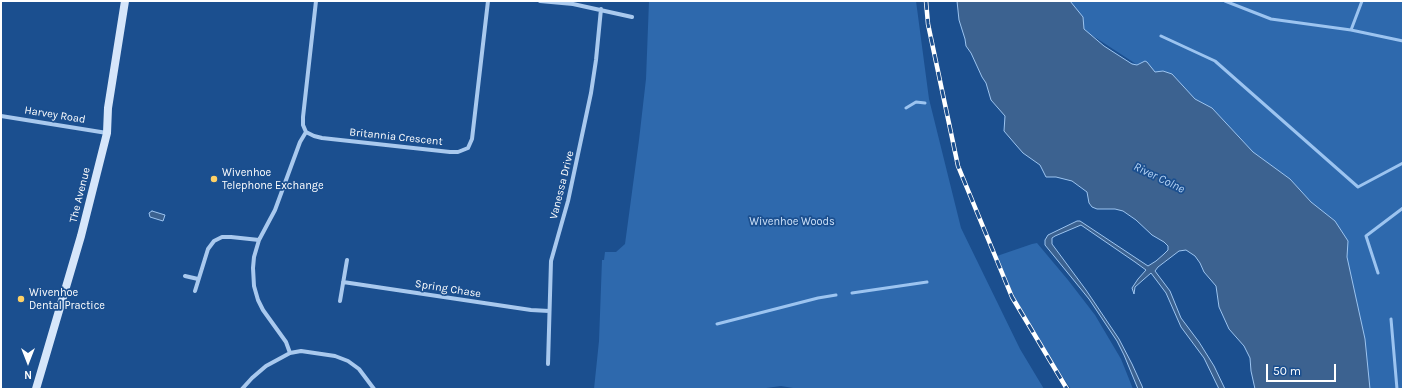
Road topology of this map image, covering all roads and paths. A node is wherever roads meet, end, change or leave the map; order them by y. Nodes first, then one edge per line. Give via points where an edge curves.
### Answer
1 (125, 1) edge
2 (316, 1) edge
3 (488, 1) edge
4 (540, 1) edge
5 (574, 2) edge
6 (601, 9) junction
7 (632, 17) dead end
8 (1, 116) edge
9 (306, 132) junction
10 (107, 133) junction
11 (259, 240) junction
12 (347, 260) dead end
13 (185, 276) dead end
14 (198, 279) junction
15 (344, 282) junction
16 (195, 291) dead end
17 (340, 301) dead end
18 (549, 311) junction
19 (290, 353) junction
20 (548, 364) dead end
21 (36, 389) edge
22 (242, 389) edge
23 (374, 389) edge

1 - 10 main road, The Avenue via 108,108
2 - 9 street via 302,117
3 - 9 street, Britannia Crescent via 472,139 468,148 450,152 322,138
4 - 5 street
5 - 6 street
6 - 7 street
6 - 18 street, Vanessa Drive via 588,107 568,201 551,261
8 - 10 street, Harvey Road
9 - 11 street via 275,210
10 - 21 main road, The Avenue via 81,236
11 - 14 street via 231,237 214,240 208,249
11 - 19 street via 254,257 254,286 263,310 286,342
12 - 15 street
13 - 14 street
14 - 16 street
15 - 17 street
15 - 18 street, Spring Chase
18 - 20 street, Vanessa Drive
19 - 22 street via 266,366
19 - 23 street via 307,351 336,356 354,365

